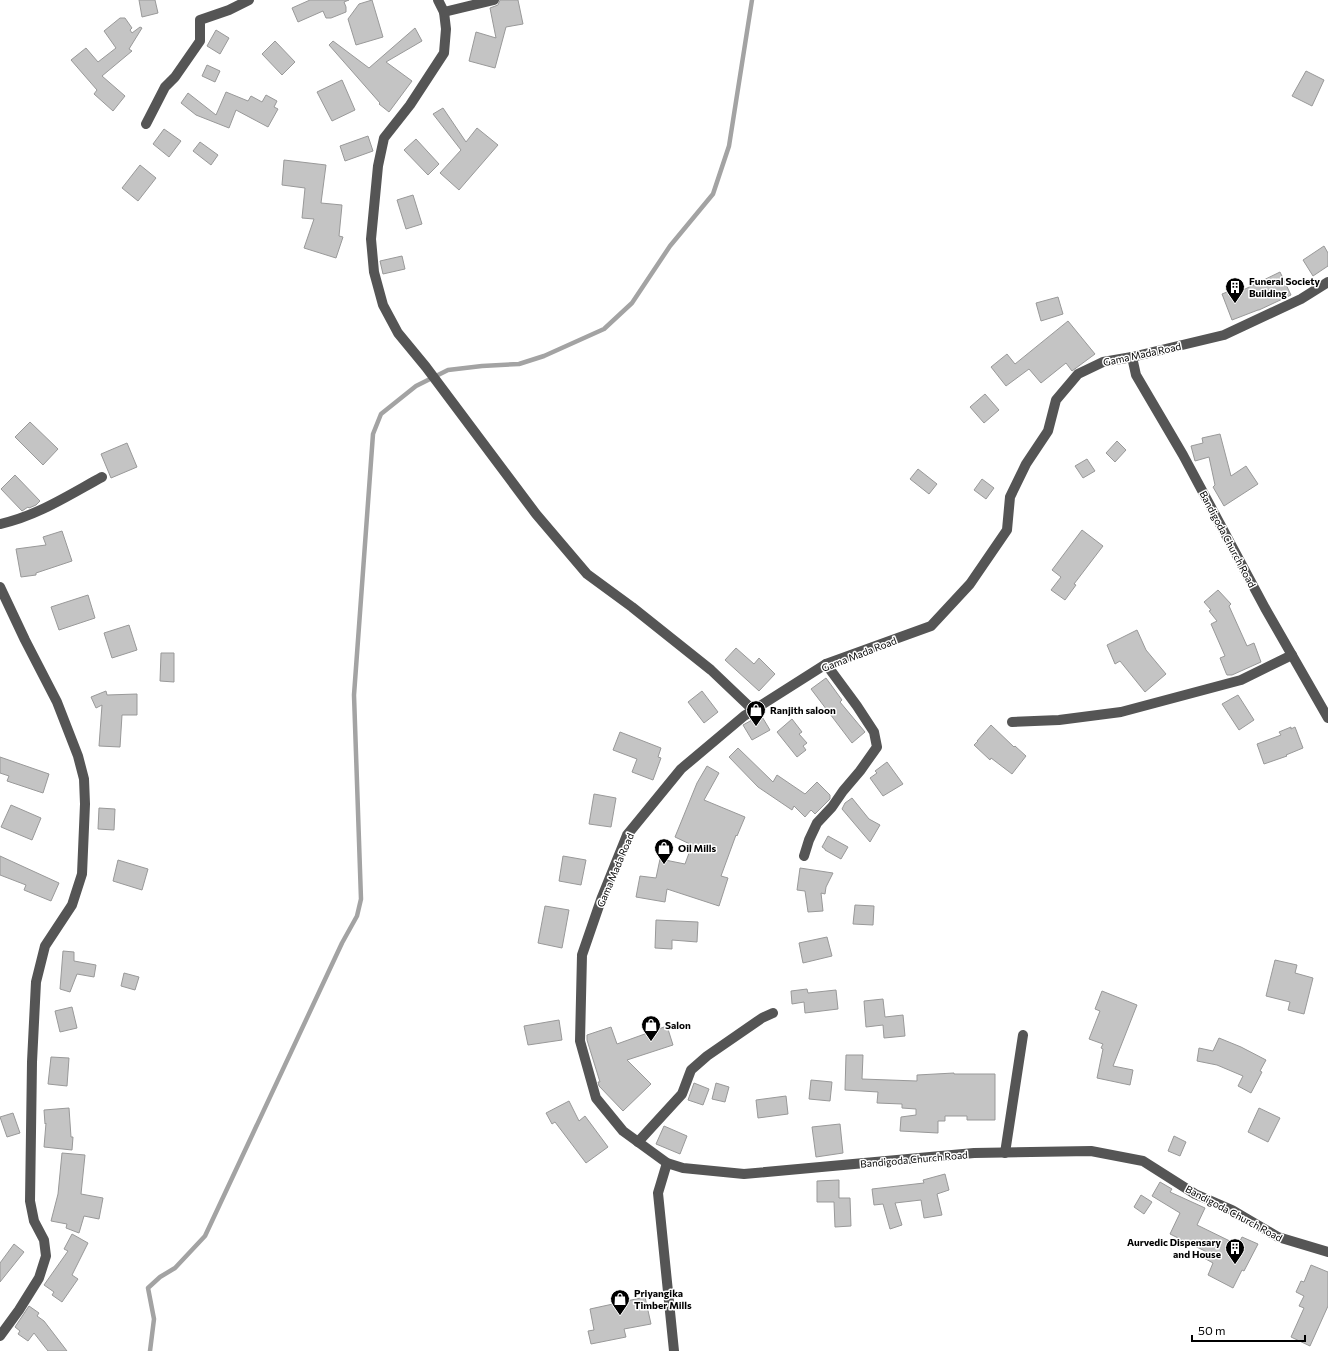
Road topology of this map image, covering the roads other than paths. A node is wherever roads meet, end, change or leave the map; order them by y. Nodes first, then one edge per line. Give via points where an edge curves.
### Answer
1 (249, 0) edge
2 (438, 0) edge
3 (494, 0) edge
4 (444, 12) junction
5 (146, 124) dead end
6 (1328, 282) edge
7 (1132, 357) junction
8 (102, 477) dead end
9 (0, 524) edge
10 (0, 587) edge
11 (1292, 655) junction
12 (826, 664) junction
13 (753, 710) junction
14 (1328, 718) edge
15 (1012, 722) dead end
16 (804, 856) dead end
17 (773, 1013) dead end
18 (1023, 1035) dead end
19 (638, 1142) junction
20 (1005, 1153) junction
21 (667, 1163) junction
22 (1328, 1252) edge
23 (0, 1336) edge
24 (674, 1351) edge

1 - 5 street via 200,20 200,41 165,87
2 - 4 street
3 - 4 street
4 - 13 street via 444,53 410,105 384,138 378,166 371,239 374,272 383,305 398,332 536,514 587,574 712,670
6 - 7 street, Gama Mada Road via 1301,299 1224,335
7 - 11 street, Bandigoda Church Road via 1136,375 1183,455
7 - 12 street, Gama Mada Road via 1103,362 1078,374 1056,400 1048,431 1026,464 1010,497 1007,530 970,584 931,626
8 - 9 street via 48,507
10 - 23 street via 58,702 78,756 84,779 85,804 82,874 72,905 45,946 36,982 30,1201 34,1221 44,1240 46,1256 39,1278
11 - 14 street, Bandigoda Church Road
11 - 15 street via 1241,680 1121,712 1059,720
12 - 13 street, Gama Mada Road
12 - 16 street via 874,732 877,747 818,823
13 - 19 street, Gama Mada Road via 681,769 627,835 582,954 580,1041 596,1098 623,1131
17 - 19 street via 707,1056 691,1070 682,1094
18 - 20 street
19 - 21 street, Gama Mada Road
20 - 21 street, Bandigoda Church Road via 744,1174 683,1168
20 - 22 street, Bandigoda Church Road via 1091,1151 1143,1161 1195,1194 1232,1210 1278,1237
21 - 24 street via 658,1193

